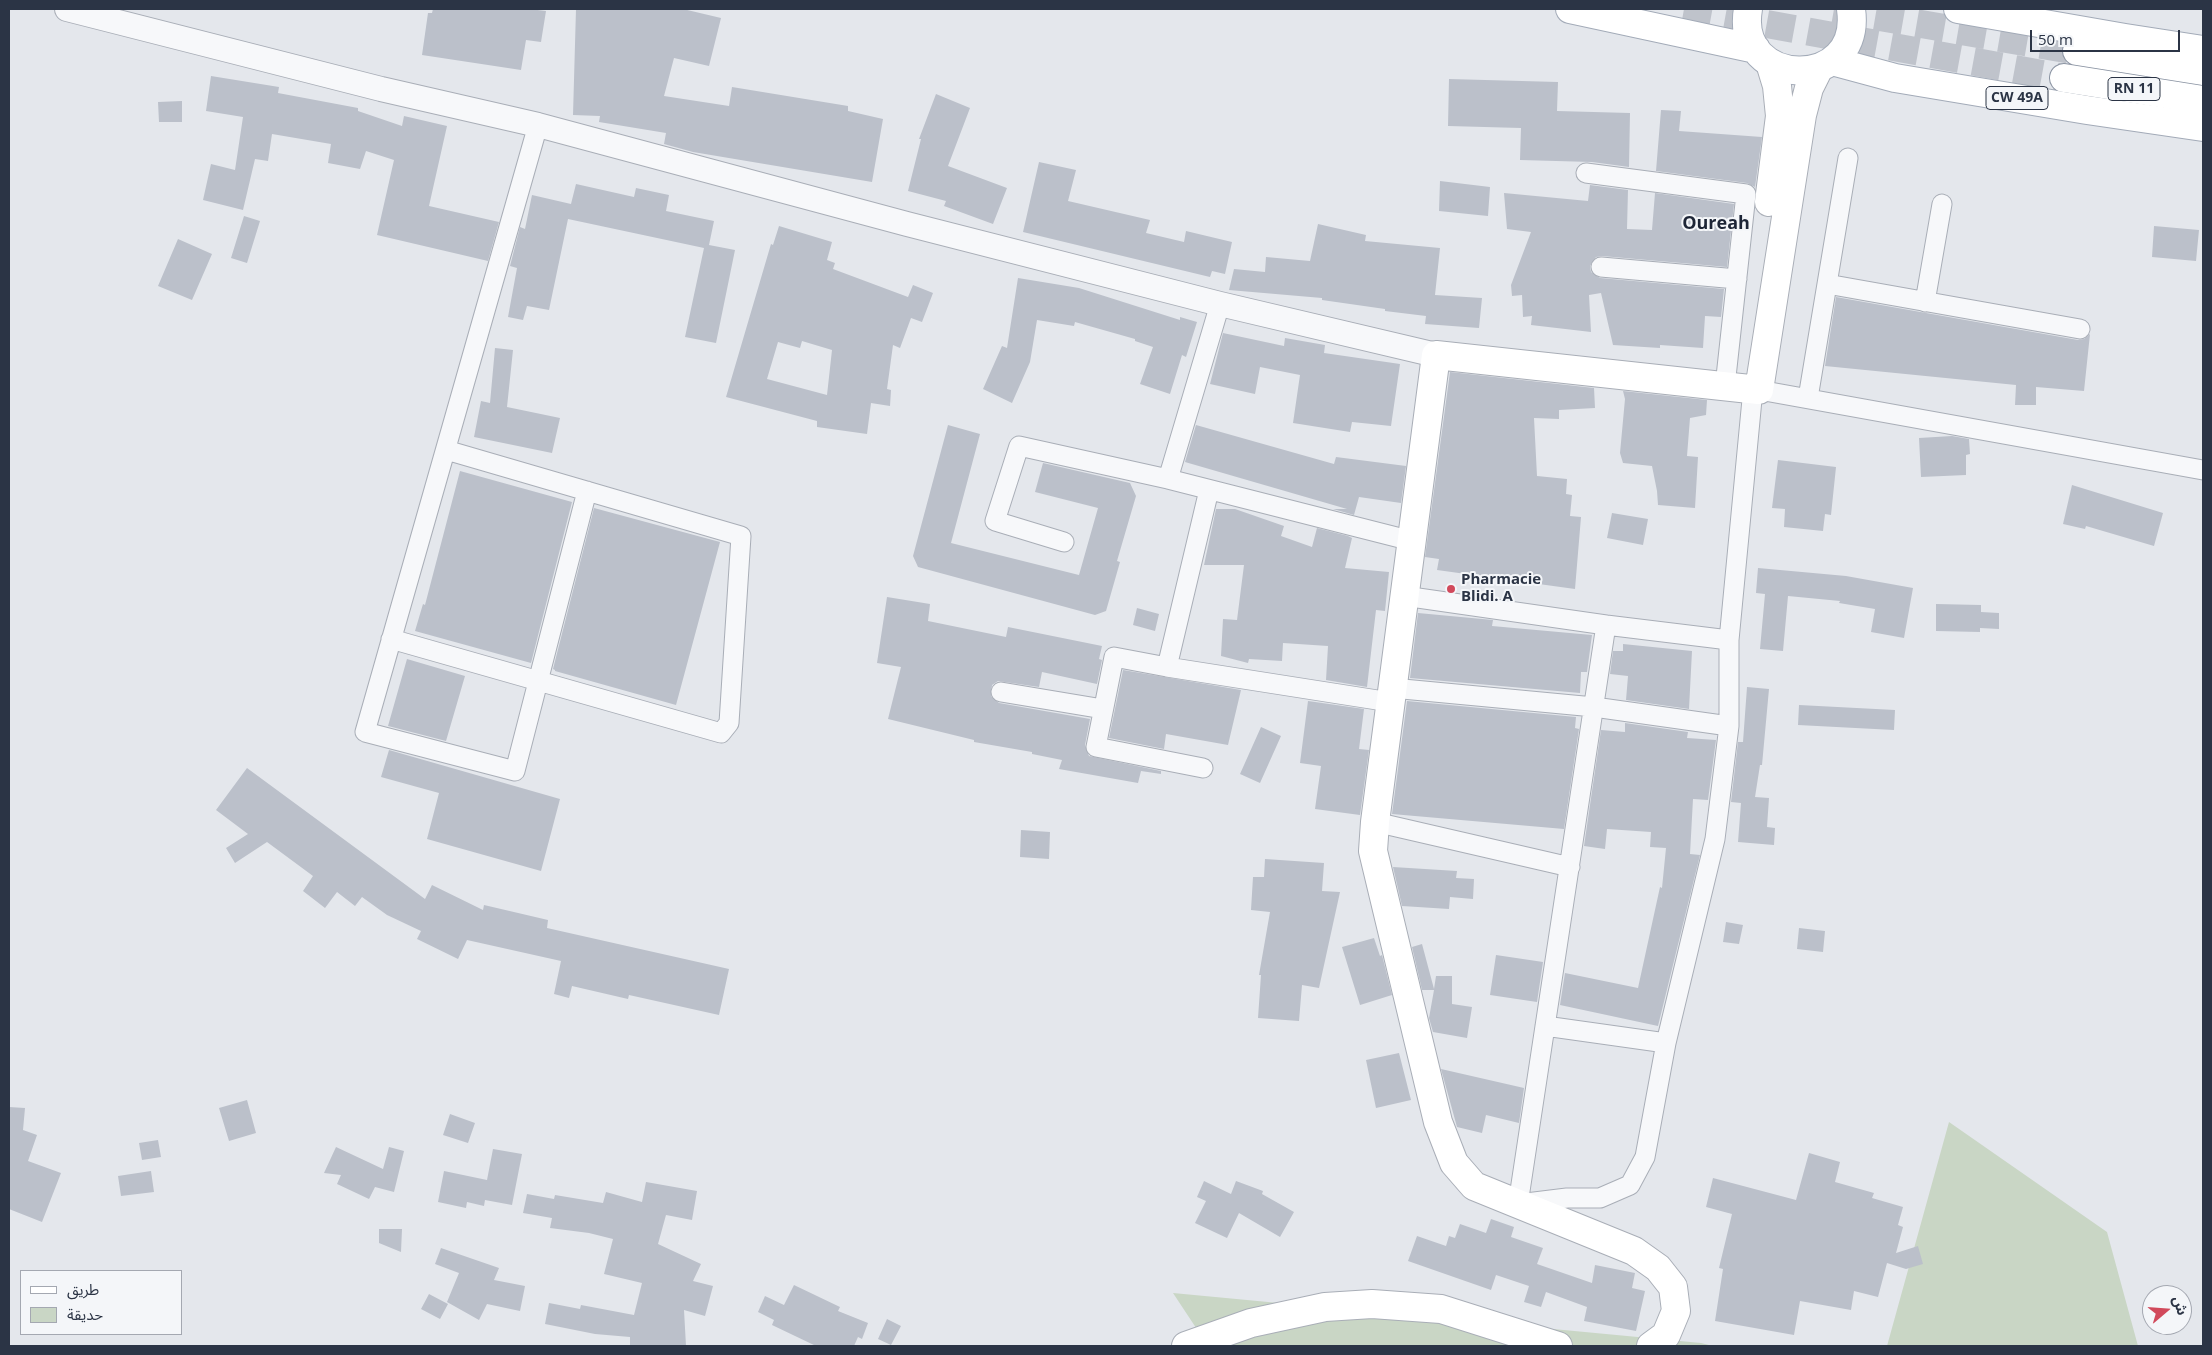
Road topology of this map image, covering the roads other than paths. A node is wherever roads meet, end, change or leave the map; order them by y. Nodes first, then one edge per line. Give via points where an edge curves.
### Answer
1 (67, 9) edge
2 (1570, 9) edge
3 (1748, 9) edge
4 (1851, 9) edge
5 (1958, 9) edge
6 (2203, 50) edge
7 (2077, 51) tunnel mouth
8 (1763, 56) junction
9 (1826, 64) junction
10 (2203, 71) edge
11 (2064, 78) tunnel mouth
12 (2203, 100) edge
13 (538, 125) junction
14 (2203, 126) edge
15 (1848, 158) dead end
16 (1586, 173) dead end
17 (1942, 204) dead end
18 (1601, 267) dead end
19 (1737, 279) junction
20 (1827, 284) junction
21 (1925, 302) junction
22 (1220, 304) junction
23 (2080, 329) dead end
24 (1436, 355) junction
25 (1745, 388) junction
26 (1808, 398) junction
27 (446, 450) junction
28 (2203, 470) edge
29 (1168, 479) junction
30 (1209, 490) junction
31 (587, 491) junction
32 (1412, 541) junction
33 (1064, 542) dead end
34 (1404, 596) junction
35 (1606, 625) junction
36 (392, 639) junction
37 (1729, 640) junction
38 (1167, 667) junction
39 (538, 681) junction
40 (1000, 692) dead end
41 (1391, 695) junction
42 (1594, 707) junction
43 (1103, 709) junction
44 (1729, 726) junction
45 (1203, 768) dead end
46 (1375, 822) junction
47 (1570, 867) junction
48 (1545, 1026) junction
49 (1666, 1043) junction
50 (1518, 1204) junction
51 (1186, 1346) edge
52 (1558, 1346) edge
53 (1651, 1346) edge

1 - 13 street via 381,89
2 - 8 main road
3 - 8 main road via 1747,24
4 - 9 main road via 1850,35 1843,49
5 - 6 main road
7 - 10 main road, RN 11
8 - 9 main road via 1785,70 1802,72
8 - 25 main road via 1779,102 1779,132
9 - 14 main road, CW 49A via 2087,110
9 - 25 main road via 1809,88 1802,115
11 - 12 main road, RN 11
13 - 22 street
13 - 27 street
15 - 20 street
16 - 19 street via 1746,194
17 - 21 street
18 - 19 street
19 - 25 street
20 - 21 street
20 - 26 street
21 - 23 street
22 - 24 street
22 - 29 street
24 - 25 main road
24 - 32 main road
25 - 26 street
25 - 37 street
26 - 28 street
27 - 31 street
27 - 36 street
29 - 30 street
29 - 33 street via 1019,446 995,520
30 - 32 street
30 - 38 street
31 - 39 street
31 - 39 street via 741,536 729,723 721,733
32 - 34 main road
34 - 35 street
34 - 41 main road
35 - 37 street
35 - 42 street
36 - 39 street
36 - 39 street via 365,732 515,771
37 - 44 street
38 - 41 street
38 - 43 street via 1114,657
40 - 43 street
41 - 42 street
41 - 46 main road
42 - 44 street
42 - 47 street
43 - 45 street via 1096,747
44 - 49 street via 1715,839
46 - 47 street
46 - 50 main road via 1373,851 1438,1122 1454,1163 1474,1186
47 - 48 street
48 - 49 street
48 - 50 street
49 - 50 street via 1645,1157 1630,1185 1600,1198
50 - 53 main road via 1634,1251 1658,1268 1673,1287 1676,1311 1666,1335
51 - 52 main road via 1251,1323 1325,1307 1372,1304 1441,1309

